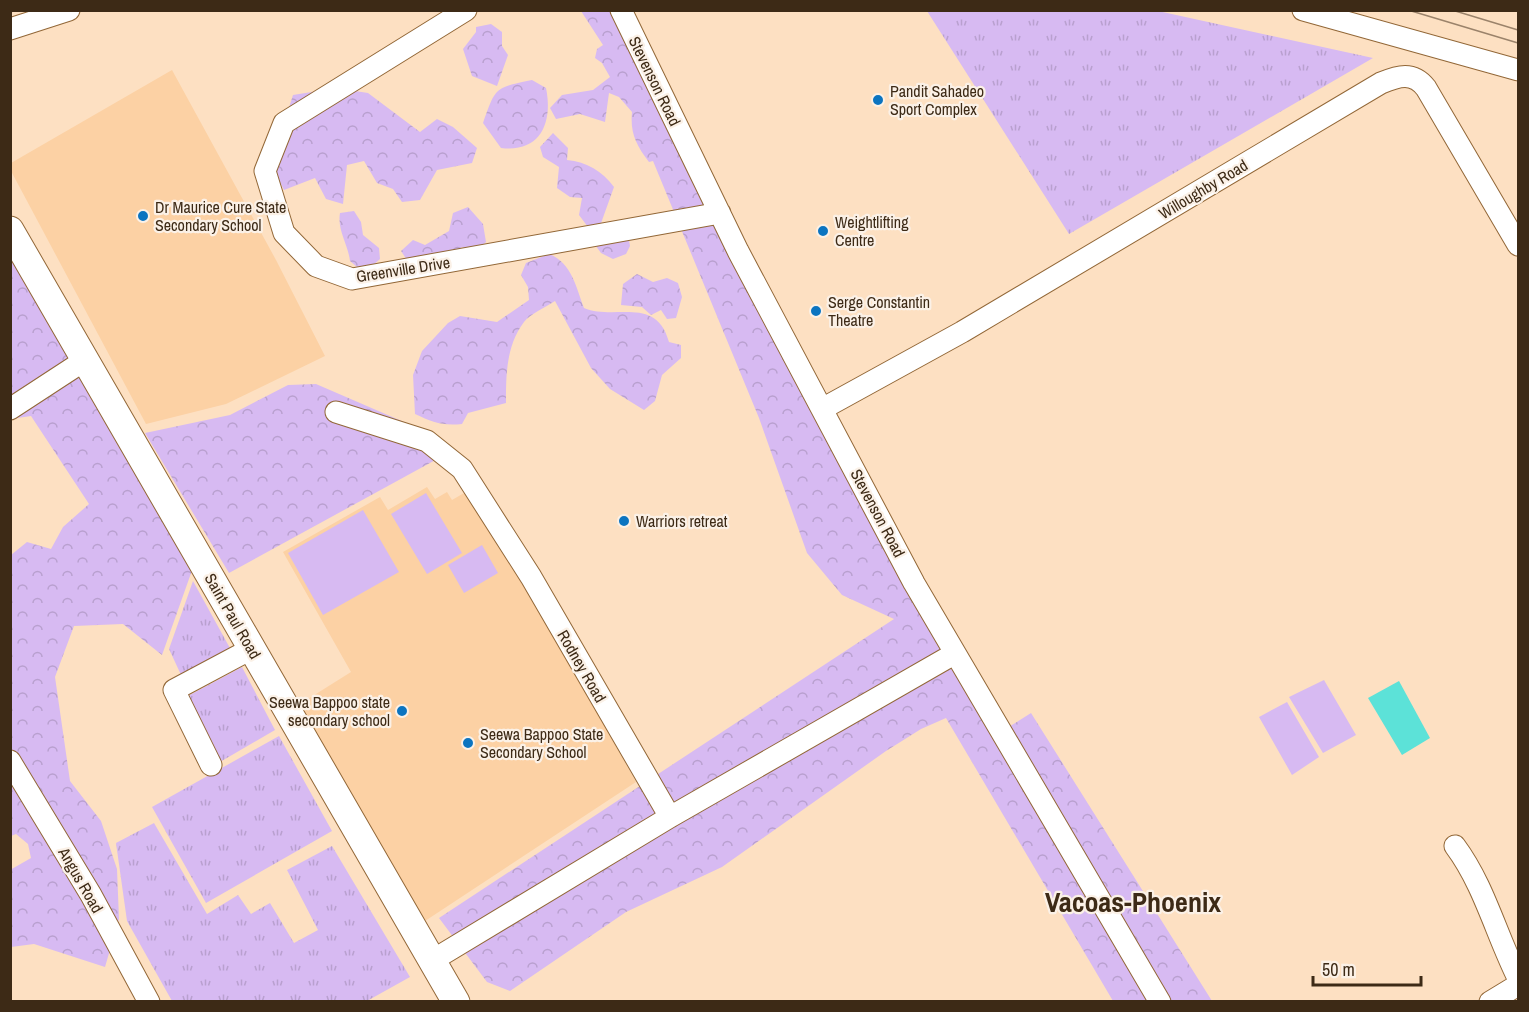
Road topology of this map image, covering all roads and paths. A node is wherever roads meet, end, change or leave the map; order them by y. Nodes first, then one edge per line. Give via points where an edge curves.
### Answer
1 (69, 10) edge
2 (466, 10) edge
3 (621, 10) edge
4 (1303, 10) edge
5 (10, 29) edge
6 (1518, 70) edge
7 (720, 213) junction
8 (10, 230) edge
9 (1518, 245) edge
10 (85, 360) junction
11 (10, 409) edge
12 (822, 409) junction
13 (336, 412) dead end
14 (251, 649) junction
15 (954, 654) junction
16 (10, 761) edge
17 (211, 765) dead end
18 (670, 817) junction
19 (1455, 846) dead end
20 (433, 960) junction
21 (1518, 978) edge
22 (1518, 985) edge
23 (149, 1002) edge
24 (456, 1002) edge
25 (1160, 1002) edge
26 (1490, 1002) edge

1 - 5 street
2 - 7 street, Greenville Drive via 284,123 266,171 284,233 316,266 352,279
3 - 7 street, Stevenson Road
4 - 6 street
7 - 12 street, Stevenson Road
8 - 10 main road, Saint Paul Road
9 - 12 street, Willoughby Road via 1426,88 1411,76 1398,77 1381,83 962,332
10 - 11 street
10 - 14 main road, Saint Paul Road
12 - 15 street, Stevenson Road
13 - 18 street, Rodney Road via 427,441 462,468 531,577
14 - 17 street via 174,690
14 - 20 main road, Saint Paul Road
15 - 18 street
15 - 25 street, Stevenson Road
16 - 23 street, Angus Road via 91,895
18 - 20 street
19 - 21 street via 1471,867
20 - 24 main road, Saint Paul Road
22 - 26 street

